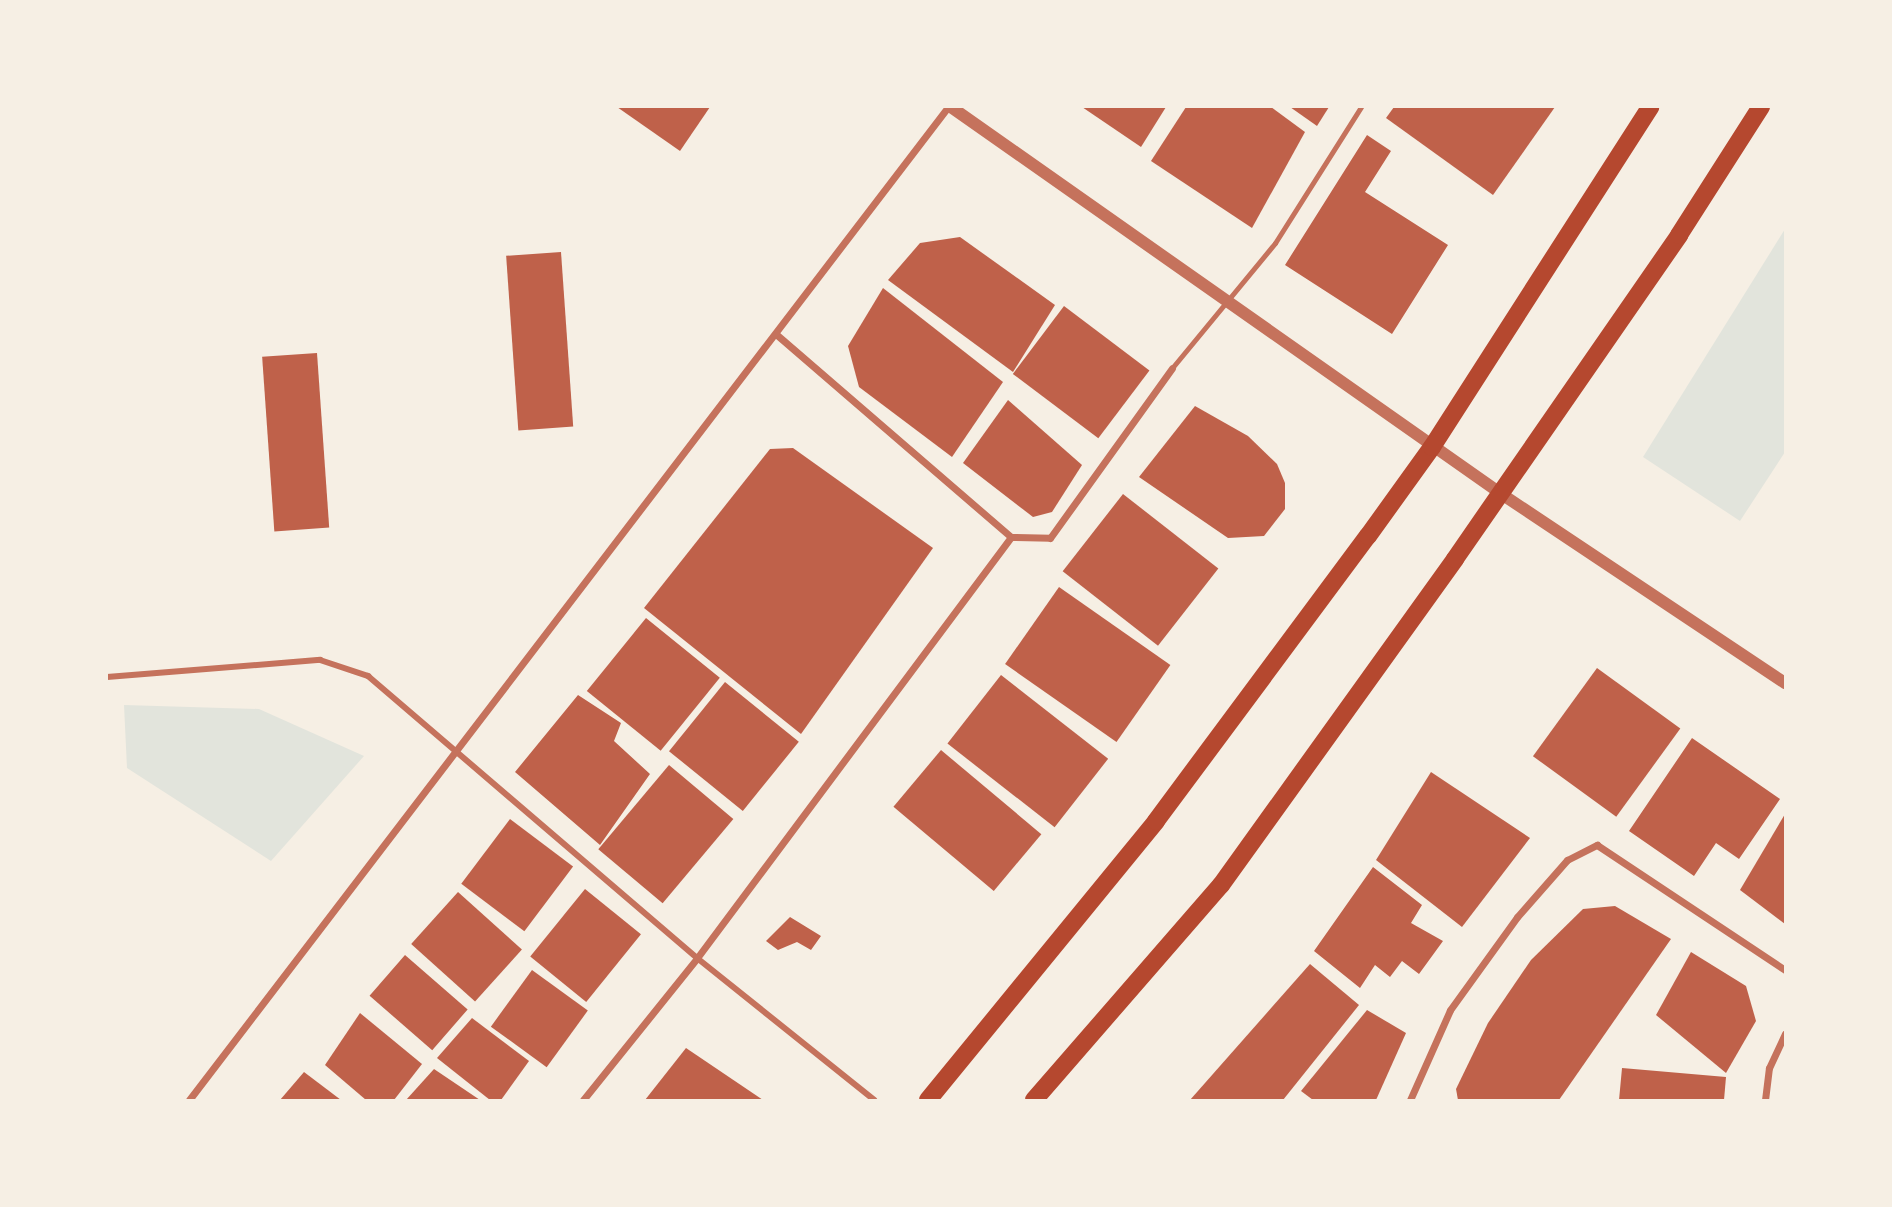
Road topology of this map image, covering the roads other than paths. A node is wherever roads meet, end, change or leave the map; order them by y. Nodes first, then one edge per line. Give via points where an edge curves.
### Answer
1 (949, 107) edge
2 (1361, 107) edge
3 (1650, 107) edge
4 (1761, 107) edge
5 (1226, 301) junction
6 (777, 335) junction
7 (1172, 368) joint
8 (1432, 447) junction
9 (1500, 493) junction
10 (1011, 537) junction
11 (107, 677) edge
12 (1785, 683) edge
13 (457, 751) junction
14 (697, 958) junction
15 (1785, 970) edge
16 (1785, 1034) edge
17 (189, 1100) edge
18 (583, 1100) edge
19 (874, 1100) edge
20 (928, 1100) edge
21 (1034, 1100) edge
22 (1410, 1100) edge
23 (1765, 1100) edge

1 - 5 street
1 - 6 street
2 - 5 lane via 1275,243
3 - 8 main road
4 - 9 main road via 1679,235
5 - 7 lane
5 - 8 street
6 - 10 street
6 - 13 street
7 - 10 street via 1050,538
8 - 9 street
8 - 20 main road via 1156,821
9 - 12 street
9 - 21 main road via 1221,885
10 - 14 street
11 - 13 street via 320,660 368,676
13 - 14 street
13 - 17 street
14 - 18 street
14 - 19 street
15 - 22 street via 1598,845 1567,860 1517,917 1450,1010
16 - 23 street via 1769,1068

